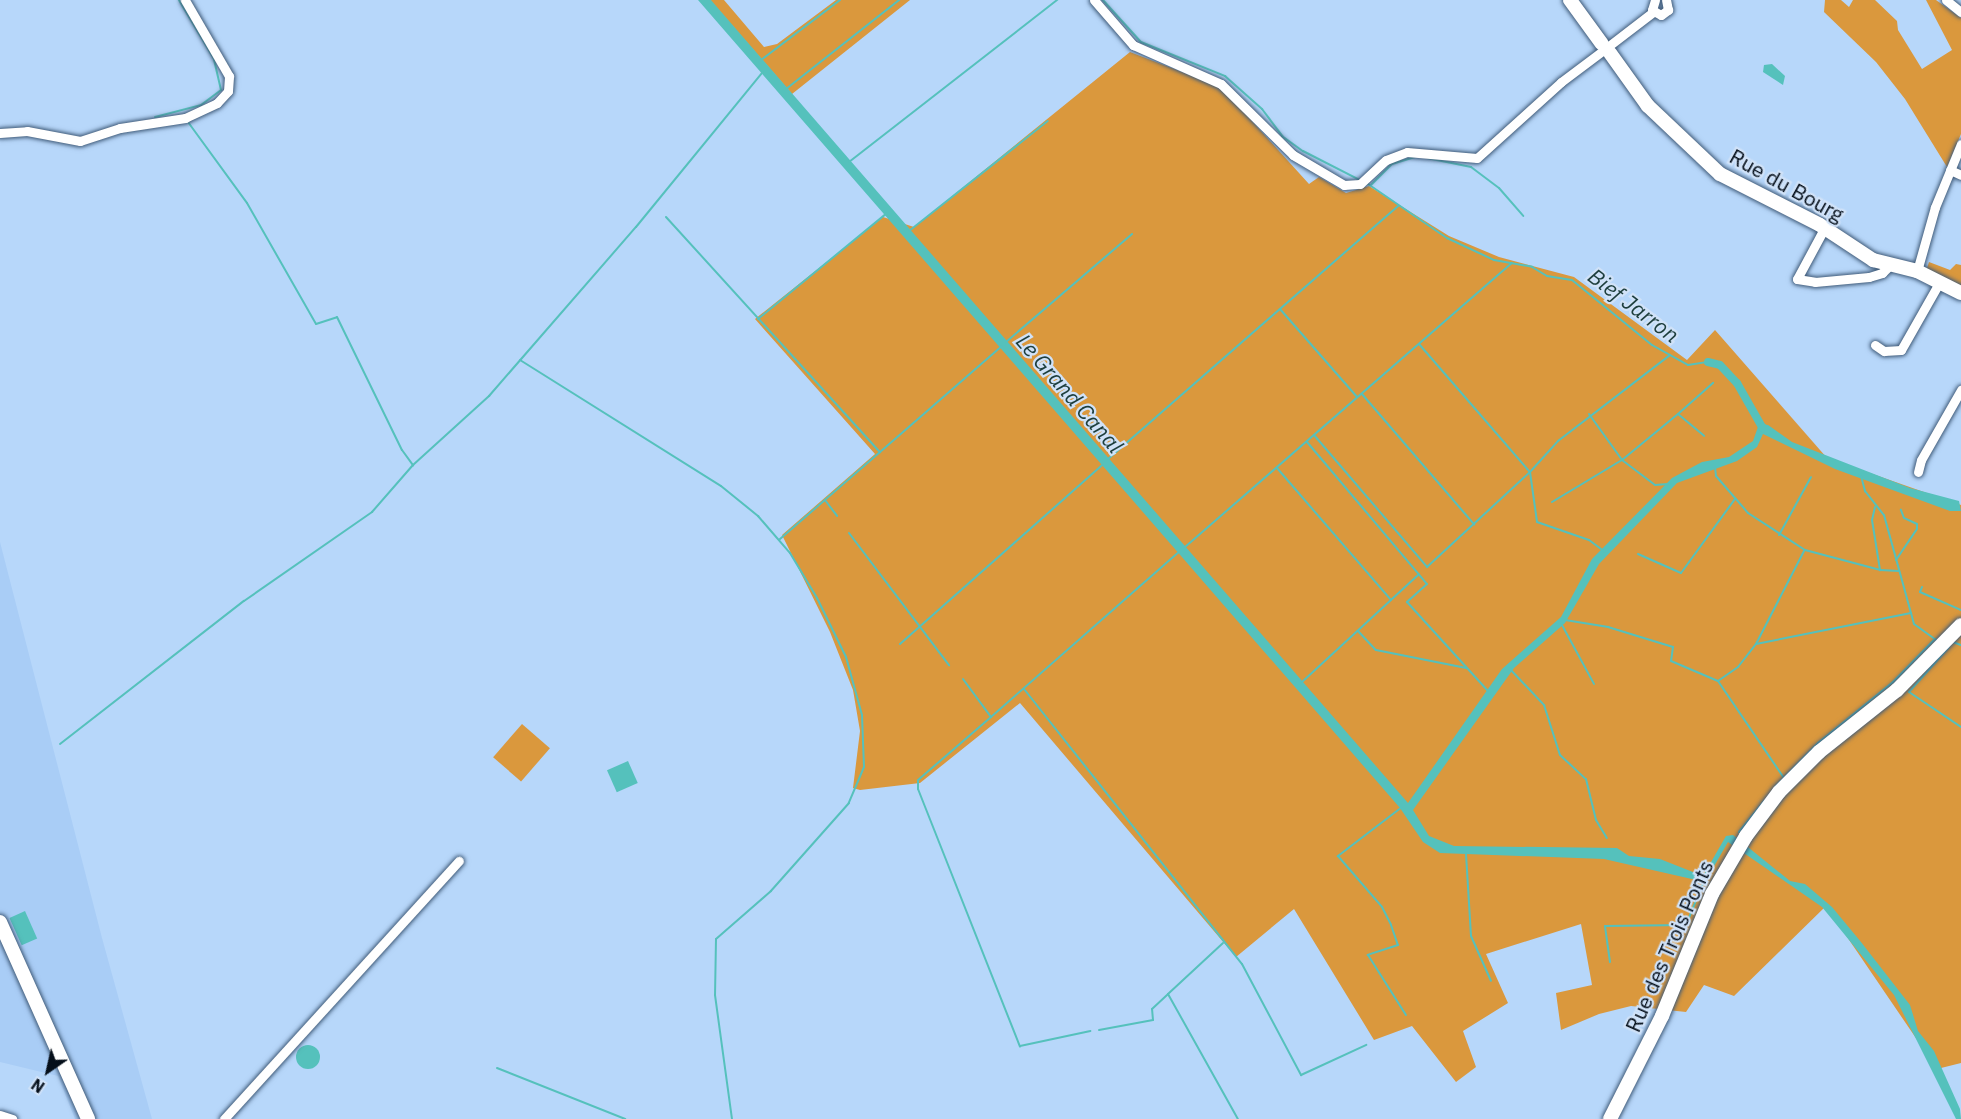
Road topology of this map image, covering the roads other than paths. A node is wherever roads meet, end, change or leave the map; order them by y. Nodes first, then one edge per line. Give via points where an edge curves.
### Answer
1 (185, 0) edge
2 (1094, 0) edge
3 (1570, 0) edge
4 (1654, 0) edge
5 (1666, 0) edge
6 (1946, 0) edge
7 (1653, 12) junction
8 (1961, 12) edge
9 (1606, 48) junction
10 (0, 133) edge
11 (1961, 144) edge
12 (1950, 170) junction
13 (1961, 175) edge
14 (1825, 227) junction
15 (1890, 265) junction
16 (1917, 272) junction
17 (1939, 283) junction
18 (1961, 293) edge
19 (1875, 345) dead end
20 (1961, 390) edge
21 (1918, 472) dead end
22 (1961, 625) edge
23 (459, 861) dead end
24 (0, 922) edge
25 (0, 1115) edge
26 (85, 1116) edge
27 (12, 1119) edge
28 (224, 1119) edge
29 (1610, 1119) edge

1 - 10 street via 229,76 228,91 216,103 185,118 120,128 80,141 27,131
2 - 9 street via 1133,45 1221,84 1293,155 1344,185 1360,184 1386,160 1407,152 1477,158 1561,82
3 - 9 street, Rue du Bourg
4 - 7 street
5 - 7 street via 1666,13
6 - 8 street
7 - 9 street
9 - 14 street, Rue du Bourg via 1648,106 1720,174
11 - 12 street
12 - 13 street
12 - 16 street
14 - 15 street, Rue du Bourg via 1873,260
14 - 15 street via 1797,279 1815,282 1869,277
15 - 16 street, Rue du Bourg
16 - 17 street, Rue du Bourg
17 - 18 street, Rue du Bourg
17 - 19 street via 1901,350 1884,351
20 - 21 street via 1920,460
22 - 29 street, Rue des Trois Ponts via 1897,690 1819,752 1779,792 1746,836 1712,894 1662,1016
23 - 28 street
24 - 26 street
25 - 27 street

